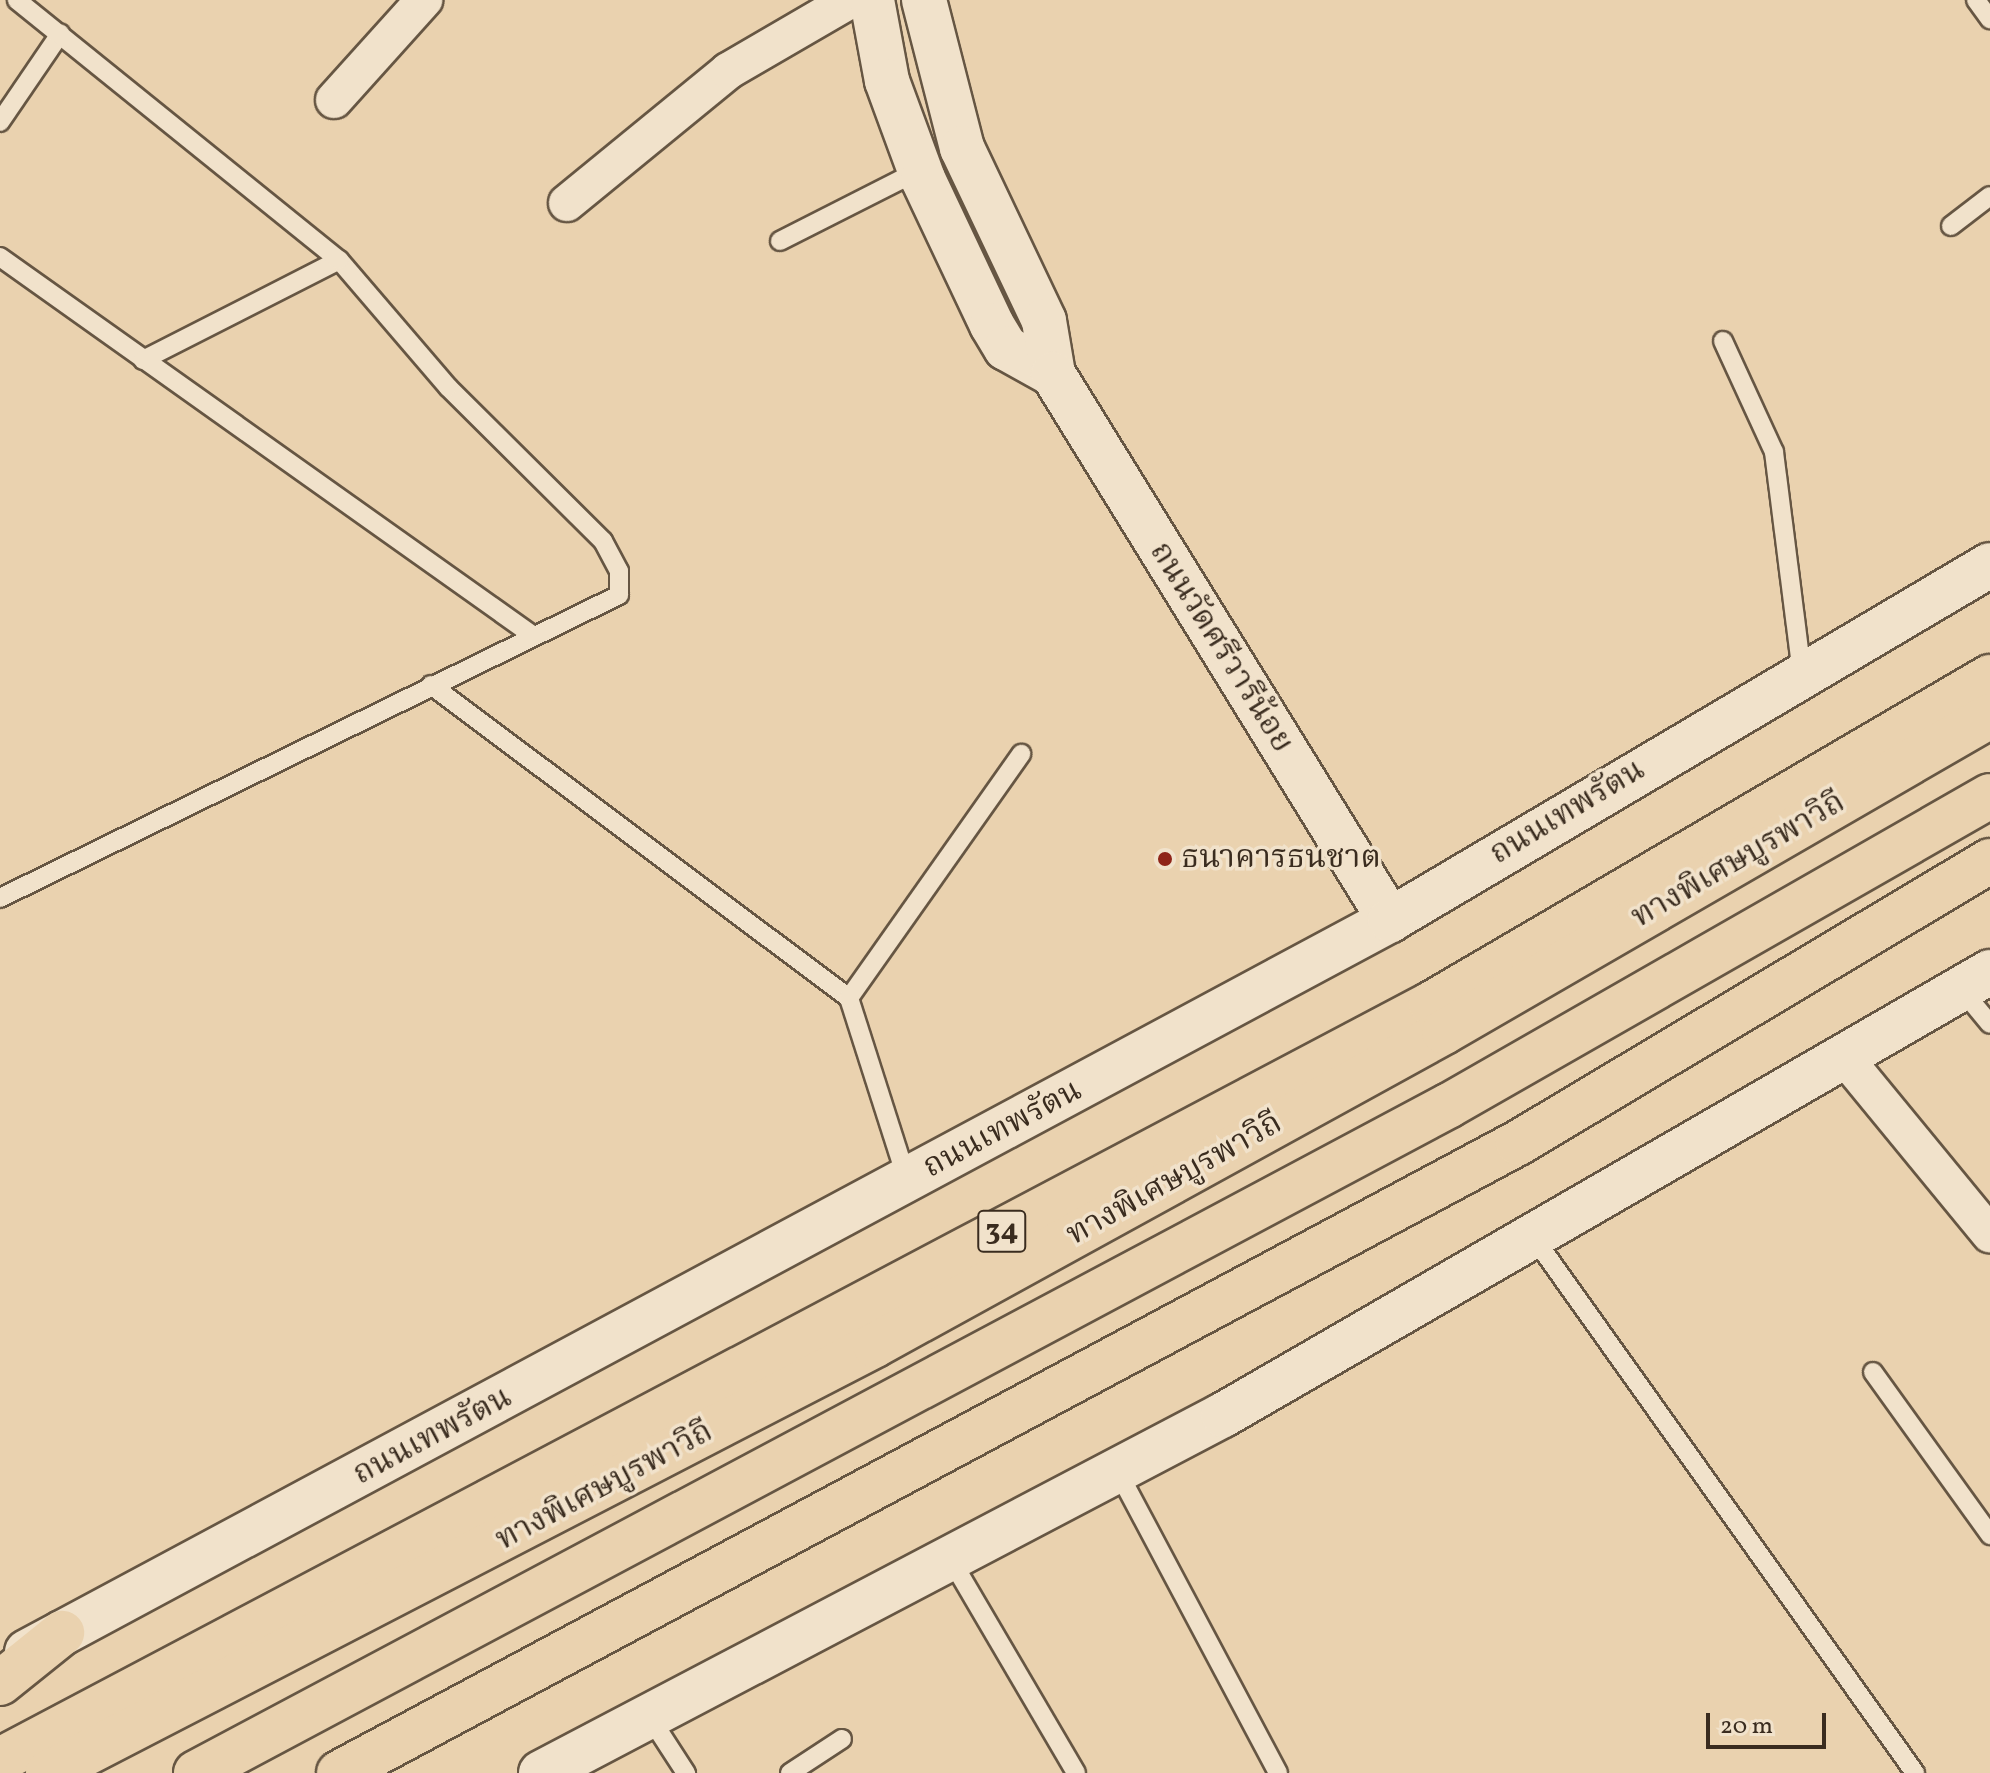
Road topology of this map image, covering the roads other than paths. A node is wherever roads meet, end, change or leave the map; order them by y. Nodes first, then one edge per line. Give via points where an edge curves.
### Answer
1 (17, 0) edge
2 (424, 0) edge
3 (850, 0) edge
4 (872, 0) edge
5 (924, 0) edge
6 (1976, 0) edge
7 (1990, 19) edge
8 (60, 34) junction
9 (334, 100) dead end
10 (0, 122) edge
11 (920, 170) junction
12 (567, 203) dead end
13 (1986, 206) edge
14 (1951, 226) dead end
15 (780, 241) dead end
16 (0, 257) edge
17 (339, 260) junction
18 (1723, 341) dead end
19 (143, 360) junction
20 (1053, 374) junction
21 (1990, 565) edge
22 (532, 635) junction
23 (1802, 674) junction
24 (1990, 677) edge
25 (431, 685) junction
26 (1990, 716) edge
27 (1021, 754) dead end
28 (1990, 796) edge
29 (1990, 861) edge
30 (0, 898) edge
31 (1390, 920) junction
32 (1975, 981) edge
33 (849, 998) junction
34 (1990, 1024) edge
35 (1846, 1059) junction
36 (908, 1182) junction
37 (1990, 1234) edge
38 (1534, 1238) junction
39 (1873, 1372) dead end
40 (1117, 1470) junction
41 (1990, 1535) edge
42 (950, 1558) junction
43 (62, 1633) junction
44 (0, 1666) edge
45 (0, 1683) edge
46 (649, 1716) junction
47 (842, 1739) dead end
48 (0, 1760) edge
49 (48, 1773) edge
50 (196, 1773) edge
51 (339, 1773) edge
52 (541, 1773) edge
53 (686, 1773) edge
54 (790, 1773) edge
55 (1076, 1773) edge
56 (1278, 1773) edge
57 (1915, 1773) edge

1 - 8 lane
2 - 9 street
3 - 12 street via 728,71
4 - 11 main road, ถนนวัดศรีวารีน้อย via 887,81
5 - 20 main road, ถนนวัดศรีวารีน้อย via 962,148 1044,321
6 - 7 lane
8 - 10 lane
8 - 17 lane
11 - 15 lane
11 - 20 main road, ถนนวัดศรีวารีน้อย via 1006,348
13 - 14 lane
16 - 19 lane
17 - 19 lane
17 - 22 lane via 448,387 603,541 619,571 619,595
18 - 23 lane via 1774,452
19 - 22 lane
20 - 31 main road, ถนนวัดศรีวารีน้อย
21 - 23 main road, ถนนเทพรัตน
22 - 25 lane
23 - 31 main road, ถนนเทพรัตน
24 - 48 highway, 34 via 1431,1004
25 - 30 lane
25 - 33 lane
26 - 49 highway, ทางพิเศษบูรพาวิถี via 1444,1032 889,1338
27 - 33 lane
28 - 50 highway, ทางพิเศษบูรพาวิถี via 1448,1106
29 - 51 highway via 1518,1143
31 - 36 main road, ถนนเทพรัตน
32 - 34 lane
32 - 35 main road
33 - 36 lane
35 - 37 street
35 - 38 main road
36 - 43 main road, ถนนเทพรัตน
38 - 40 main road
38 - 57 lane
39 - 41 lane
40 - 42 main road
40 - 56 lane
42 - 46 main road
42 - 55 lane
43 - 44 main road, ถนนเทพรัตน
43 - 45 highway
46 - 52 main road
46 - 53 lane
47 - 54 lane

